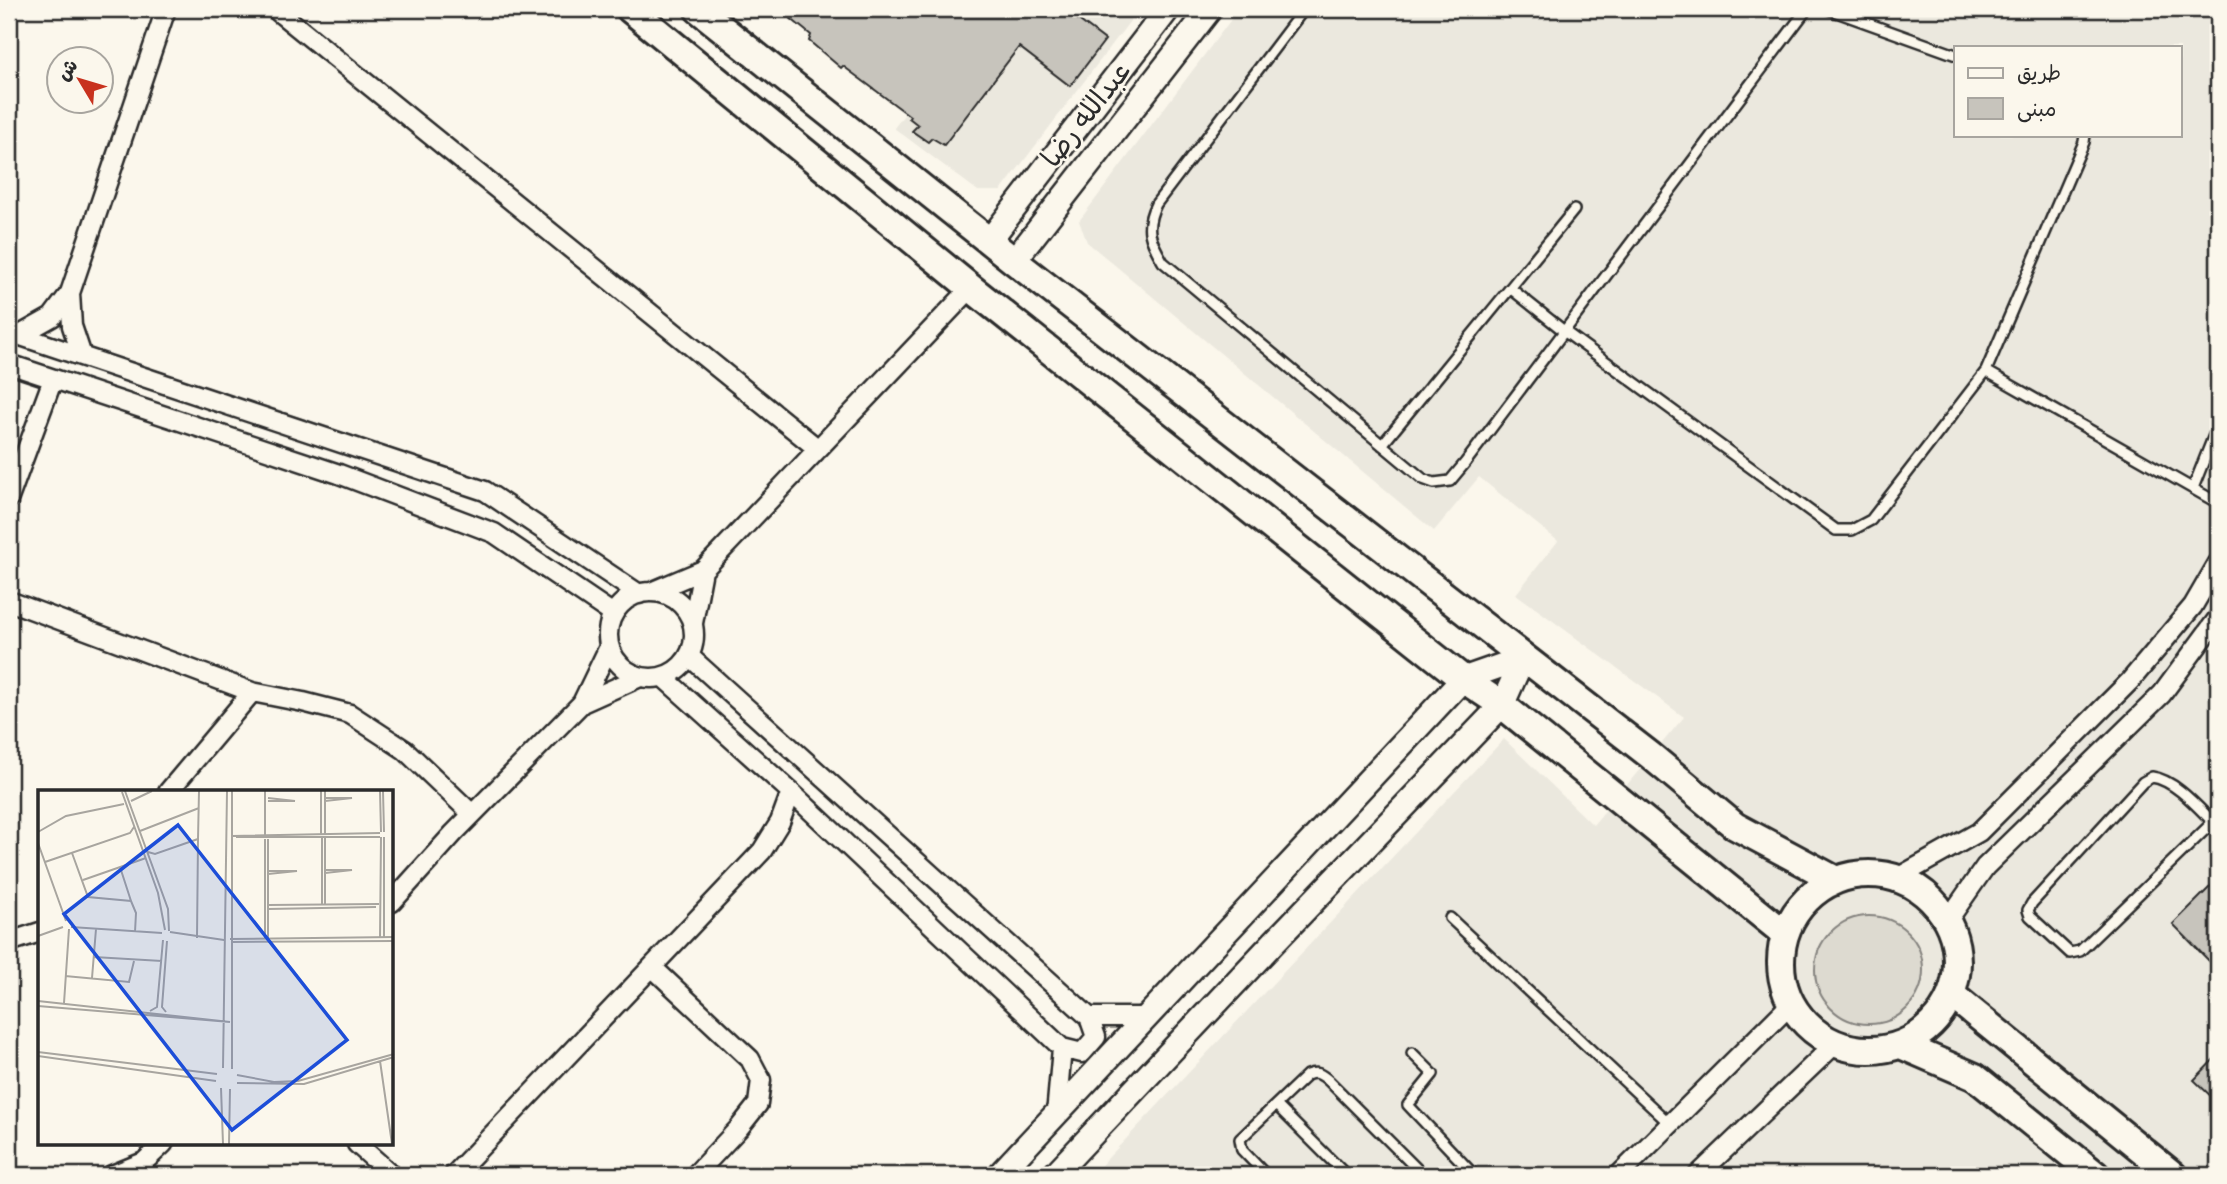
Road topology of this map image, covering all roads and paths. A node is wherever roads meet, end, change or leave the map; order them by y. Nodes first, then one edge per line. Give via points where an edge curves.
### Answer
1 (166, 9) edge
2 (275, 9) edge
3 (630, 9) edge
4 (698, 9) edge
5 (1210, 9) edge
6 (1304, 9) edge
7 (1807, 9) edge
8 (1829, 9) edge
9 (1160, 12) edge
10 (1954, 54) edge
11 (2085, 136) edge
12 (1574, 210) dead end
13 (989, 241) junction
14 (1014, 261) junction
15 (971, 288) junction
16 (1510, 288) junction
17 (70, 293) junction
18 (1564, 331) junction
19 (14, 334) edge
20 (82, 356) junction
21 (9, 364) edge
22 (1986, 371) junction
23 (52, 379) junction
24 (2218, 425) edge
25 (1382, 445) junction
26 (818, 449) junction
27 (2193, 488) junction
28 (9, 498) edge
29 (2218, 503) edge
30 (2218, 563) edge
31 (702, 569) junction
32 (645, 593) junction
33 (9, 601) edge
34 (613, 614) junction
35 (2218, 618) edge
36 (692, 623) junction
37 (610, 647) junction
38 (689, 656) junction
39 (1523, 658) junction
40 (640, 677) junction
41 (663, 677) junction
42 (1463, 679) junction
43 (252, 692) junction
44 (582, 703) junction
45 (1502, 705) junction
46 (170, 790) edge
47 (791, 792) junction
48 (472, 814) junction
49 (2215, 824) edge
50 (1897, 877) junction
51 (1836, 880) junction
52 (394, 900) edge
53 (1450, 918) dead end
54 (1948, 920) junction
55 (38, 933) edge
56 (1785, 934) junction
57 (9, 942) edge
58 (652, 967) junction
59 (1952, 995) junction
60 (1791, 1004) junction
61 (1089, 1017) junction
62 (1148, 1017) junction
63 (1835, 1044) junction
64 (1901, 1045) junction
65 (1062, 1048) junction
66 (1412, 1053) dead end
67 (1276, 1105) junction
68 (1056, 1115) junction
69 (1670, 1124) junction
70 (161, 1146) edge
71 (359, 1146) edge
72 (140, 1169) edge
73 (112, 1175) edge
74 (392, 1175) edge
75 (454, 1175) edge
76 (695, 1175) edge
77 (999, 1175) edge
78 (1054, 1175) edge
79 (1266, 1175) edge
80 (1346, 1175) edge
81 (1423, 1175) edge
82 (1474, 1175) edge
83 (1619, 1175) edge
84 (1699, 1175) edge
85 (2096, 1175) edge
86 (2173, 1175) edge

1 - 17 street
2 - 26 street
3 - 15 main road
4 - 13 main road
5 - 14 street, عبدالله رضا
6 - 25 lane via 1156,204 1149,218 1151,242 1163,262
7 - 18 lane
8 - 10 lane
9 - 13 street, عبدالله رضا
11 - 22 lane
12 - 16 lane
13 - 14 main road
14 - 39 main road
15 - 26 street
15 - 42 main road
16 - 18 lane
16 - 25 lane
17 - 19 street via 52,317
17 - 20 street via 72,326
18 - 22 lane via 1836,530 1852,530 1871,520
18 - 25 lane via 1450,481 1423,479
19 - 20 street
20 - 32 street via 485,491
21 - 23 street
22 - 27 lane
23 - 28 street
23 - 34 street via 339,474 494,533
24 - 27 lane
26 - 31 street
27 - 29 lane
30 - 50 street via 2193,606 2130,681 1979,832
31 - 32 street
31 - 36 street
32 - 34 street via 629,598
32 - 36 street via 672,597 691,615
33 - 43 street
34 - 37 street
35 - 54 street via 2162,694 1984,867
36 - 38 street
37 - 40 street via 623,670
37 - 44 street
38 - 41 street
38 - 61 street
39 - 42 street
39 - 45 street
39 - 51 main road via 1735,826
40 - 41 street
40 - 44 street
41 - 47 street
42 - 45 main road
42 - 62 street
43 - 46 street
43 - 48 street via 350,714 405,750
44 - 48 street
45 - 56 main road
45 - 78 street
47 - 58 street via 762,851
47 - 65 street
48 - 52 street
49 - 49 lane via 2080,951 2070,953 2030,916 2032,903 2152,777 2176,788
50 - 51 main road via 1876,874
50 - 54 main road via 1935,901
51 - 56 main road via 1814,893
53 - 69 lane
54 - 59 main road via 1958,970
55 - 57 street
56 - 60 main road via 1782,982
58 - 75 street
58 - 76 street via 750,1059 761,1080 758,1104
59 - 64 main road via 1923,1033
59 - 86 main road
60 - 63 main road via 1809,1028
60 - 69 street
61 - 62 street
61 - 65 street via 1096,1037 1082,1053
62 - 68 street
63 - 64 main road via 1879,1051
63 - 84 street
64 - 85 main road via 1975,1077
65 - 68 street
66 - 82 lane via 1433,1074 1408,1105
67 - 79 lane via 1240,1139 1242,1150
67 - 80 lane
67 - 81 lane via 1307,1075 1320,1074
68 - 77 street
69 - 83 street
70 - 72 street
71 - 74 street
72 - 73 street

